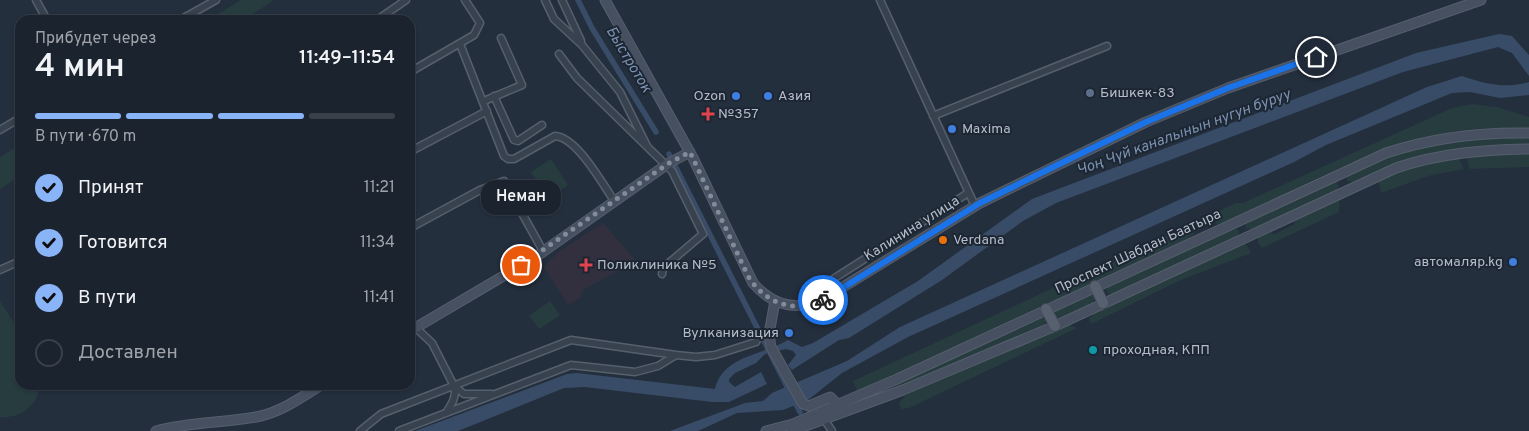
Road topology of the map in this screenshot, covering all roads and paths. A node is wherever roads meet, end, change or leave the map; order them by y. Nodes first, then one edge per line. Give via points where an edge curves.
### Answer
1 (36, 0) edge
2 (216, 0) edge
3 (406, 0) edge
4 (465, 0) edge
5 (545, 0) edge
6 (562, 0) edge
7 (605, 0) edge
8 (880, 0) edge
9 (1481, 0) edge
10 (44, 15) edge
11 (189, 15) edge
12 (384, 15) edge
13 (502, 38) dead end
14 (460, 44) junction
15 (582, 45) junction
16 (1107, 46) dead end
17 (559, 54) dead end
18 (415, 69) edge
19 (494, 96) junction
20 (484, 100) junction
21 (488, 111) junction
22 (932, 116) junction
23 (15, 121) edge
24 (542, 125) dead end
25 (0, 130) edge
26 (1529, 133) edge
27 (415, 149) dead end
28 (1529, 149) edge
29 (649, 150) junction
30 (690, 152) junction
31 (667, 164) junction
32 (1340, 173) junction
33 (1344, 191) junction
34 (968, 193) junction
35 (615, 202) junction
36 (975, 206) junction
37 (1238, 221) junction
38 (415, 225) edge
39 (1246, 237) junction
40 (543, 251) junction
41 (15, 264) edge
42 (0, 270) edge
43 (662, 274) dead end
44 (1095, 286) junction
45 (775, 301) junction
46 (1103, 304) junction
47 (806, 306) junction
48 (1046, 309) junction
49 (1054, 326) junction
50 (415, 328) edge
51 (415, 330) edge
52 (758, 338) dead end
53 (676, 355) junction
54 (454, 386) junction
55 (312, 390) edge
56 (498, 394) junction
57 (838, 405) junction
58 (446, 414) junction
59 (824, 419) junction
60 (156, 431) edge
61 (360, 431) edge
62 (399, 431) edge
63 (766, 431) edge
64 (792, 431) edge
65 (832, 431) edge

1 - 10 street
2 - 11 street
3 - 12 street
4 - 14 street via 480,23 474,35
5 - 15 street via 554,19
6 - 15 street
7 - 30 main road
8 - 22 street
9 - 36 main road, Калинина улица via 1228,88 1146,122
13 - 19 street via 522,86
14 - 18 street
14 - 20 street
15 - 29 street via 620,92
16 - 22 street
17 - 29 street via 577,78
19 - 20 street
19 - 24 street via 514,140 518,141
20 - 21 street
21 - 27 street
21 - 35 street via 504,156 508,159 561,136 583,156
22 - 34 street
23 - 25 street
26 - 32 main road, Проспект Шабдан Баатыра via 1463,134 1425,141 1386,153
28 - 33 main road via 1463,152 1431,158 1396,168
29 - 31 street
30 - 31 main road
30 - 45 main road via 748,276 759,290
31 - 35 main road
31 - 43 street via 703,234 663,268
32 - 33 main road
32 - 37 main road, Проспект Шабдан Баатыра
33 - 39 main road
34 - 36 street
34 - 47 street via 804,297
35 - 40 main road
36 - 47 main road, Калинина улица via 825,298
37 - 39 main road
37 - 44 main road, Проспект Шабдан Баатыра
38 - 40 street via 480,190 504,181
39 - 46 main road
40 - 50 main road
41 - 42 street
44 - 46 main road
44 - 48 main road, Проспект Шабдан Баатыра
45 - 47 main road via 790,306
45 - 57 main road via 769,334 771,347 803,404 809,406 830,397
46 - 49 main road
48 - 49 main road
48 - 57 main road, Проспект Шабдан Баатыра
49 - 59 main road via 903,390
51 - 54 street via 432,343
52 - 53 street via 756,342 716,355
53 - 54 street via 571,340
53 - 56 street via 658,366 635,372 571,365
54 - 56 street via 464,394
54 - 58 street via 453,404
54 - 61 street via 381,414
55 - 60 main road via 278,410 257,417
56 - 58 street
57 - 63 main road, Проспект Шабдан Баатыра via 794,424
58 - 62 street
59 - 64 main road
59 - 65 street

